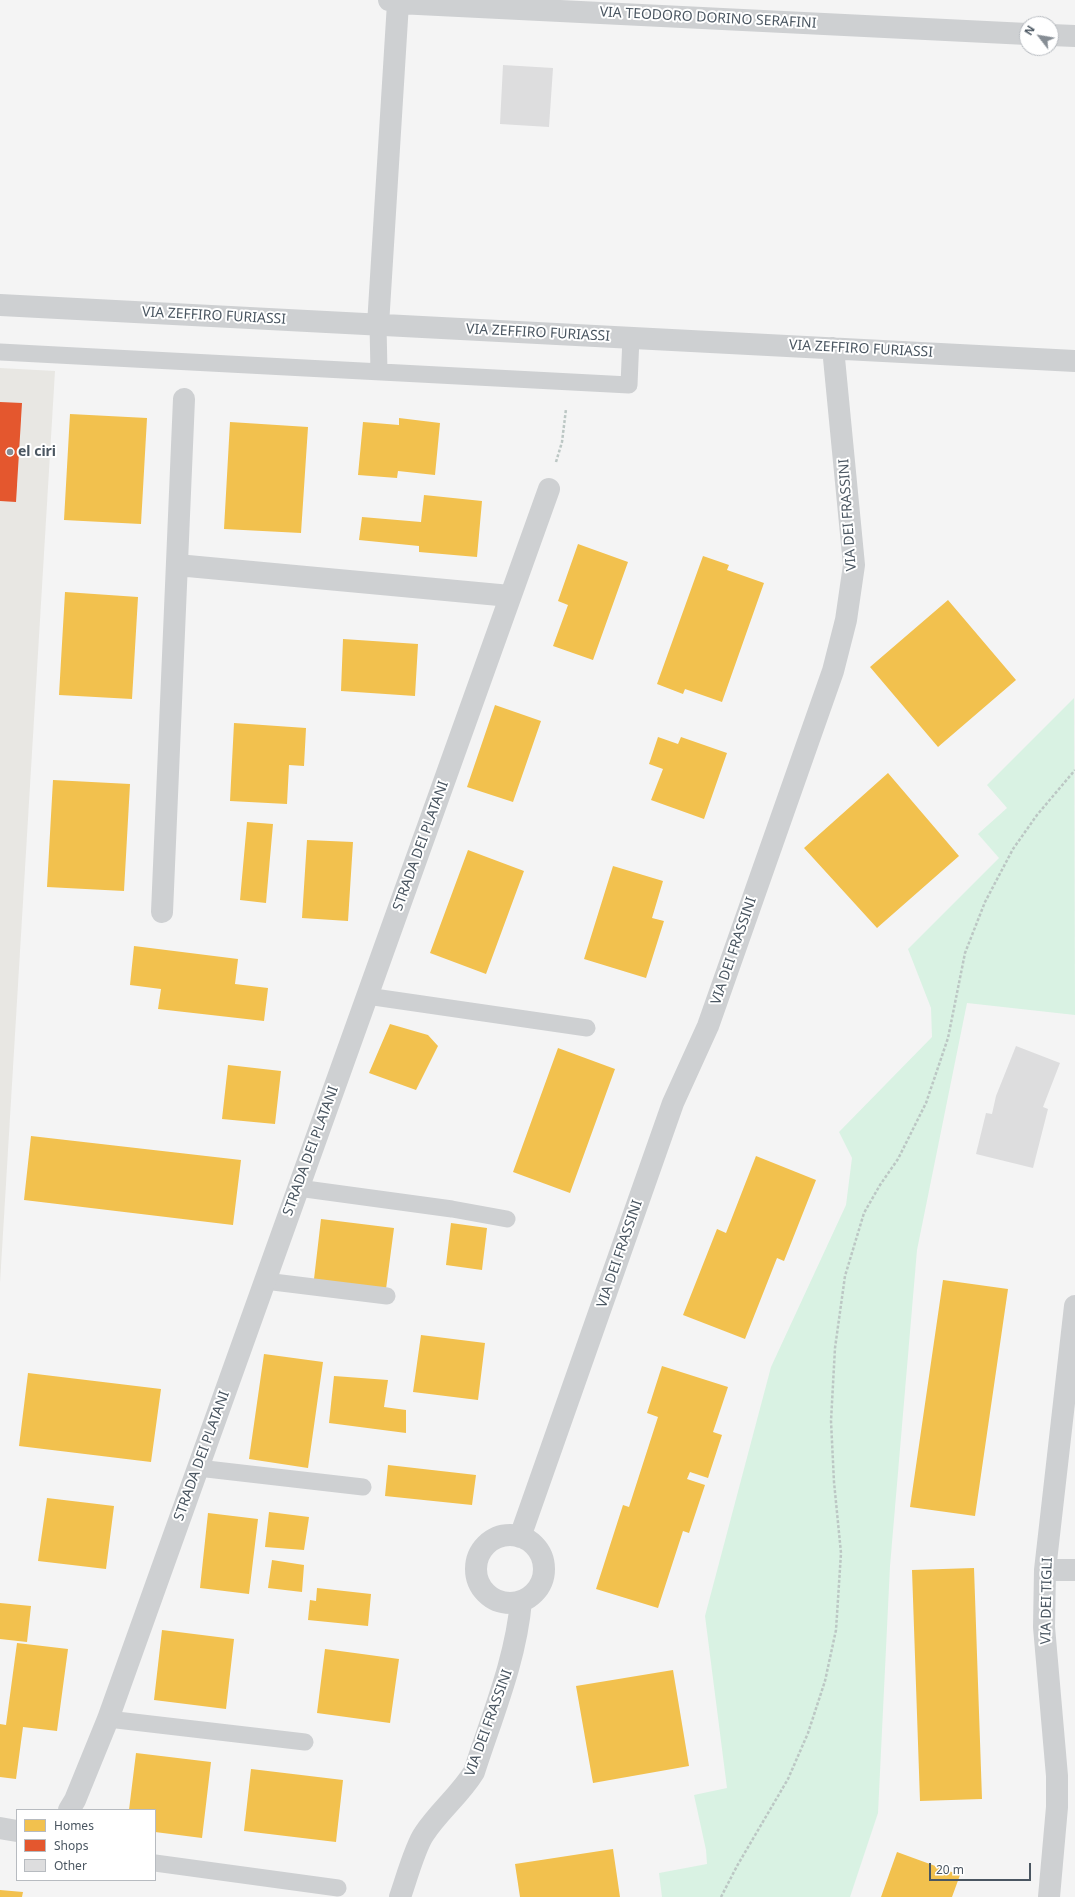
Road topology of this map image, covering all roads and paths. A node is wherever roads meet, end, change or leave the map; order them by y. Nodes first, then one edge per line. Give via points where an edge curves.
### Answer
1 (393, 1) edge
2 (1019, 34) edge
3 (1059, 35) edge
4 (1075, 36) edge
5 (0, 305) edge
6 (378, 325) junction
7 (631, 337) junction
8 (833, 348) junction
9 (0, 352) edge
10 (1075, 361) edge
11 (380, 372) junction
12 (569, 382) junction
13 (184, 399) dead end
14 (549, 489) joint
15 (177, 565) junction
16 (510, 596) junction
17 (1075, 770) edge
18 (162, 912) dead end
19 (367, 996) junction
20 (587, 1028) dead end
21 (298, 1188) junction
22 (507, 1219) dead end
23 (265, 1281) junction
24 (387, 1296) dead end
25 (1075, 1306) edge
26 (198, 1468) junction
27 (363, 1487) dead end
28 (520, 1537) junction
29 (1045, 1570) junction
30 (1075, 1570) edge
31 (521, 1601) junction
32 (108, 1719) junction
33 (305, 1742) dead end
34 (70, 1809) edge
35 (0, 1828) edge
36 (16, 1831) edge
37 (156, 1864) edge
38 (338, 1888) dead end
39 (400, 1897) edge
40 (721, 1897) edge
41 (1049, 1897) edge

1 - 2 street, VIA TEODORO DORINO SERAFINI
1 - 6 street
3 - 4 street
5 - 6 street, VIA ZEFFIRO FURIASSI
6 - 7 street, VIA ZEFFIRO FURIASSI
6 - 11 lane
7 - 8 street, VIA ZEFFIRO FURIASSI
7 - 12 lane via 629,385
8 - 10 street, VIA ZEFFIRO FURIASSI
8 - 28 street, VIA DEI FRASSINI via 854,565 846,620 834,671 708,1026 673,1103
9 - 11 lane
11 - 12 lane
12 - 14 path via 562,442
13 - 15 street
14 - 16 street, STRADA DEI PLATANI
15 - 16 street
15 - 18 street
16 - 19 street, STRADA DEI PLATANI
17 - 40 path via 1037,815 1013,849 985,902 965,953 948,1038 926,1103 898,1159 864,1213 845,1276 835,1348 831,1421 841,1554 836,1630 825,1681 808,1733 788,1779
19 - 20 lane
19 - 21 street, STRADA DEI PLATANI
21 - 22 lane
21 - 23 street, STRADA DEI PLATANI
23 - 24 lane
23 - 26 street, STRADA DEI PLATANI
25 - 29 street, VIA DEI TIGLI
26 - 27 lane
26 - 32 street, STRADA DEI PLATANI
28 - 31 street via 530,1541 538,1549 544,1568 538,1588
28 - 31 street via 503,1536 489,1543 482,1550 476,1570 478,1580 490,1596 505,1602
29 - 30 street
29 - 41 street, VIA DEI TIGLI via 1044,1627 1058,1776
31 - 39 street, VIA DEI FRASSINI via 512,1657 474,1772 464,1788 422,1836
32 - 33 lane
32 - 34 street, STRADA DEI PLATANI
35 - 36 street
37 - 38 lane

